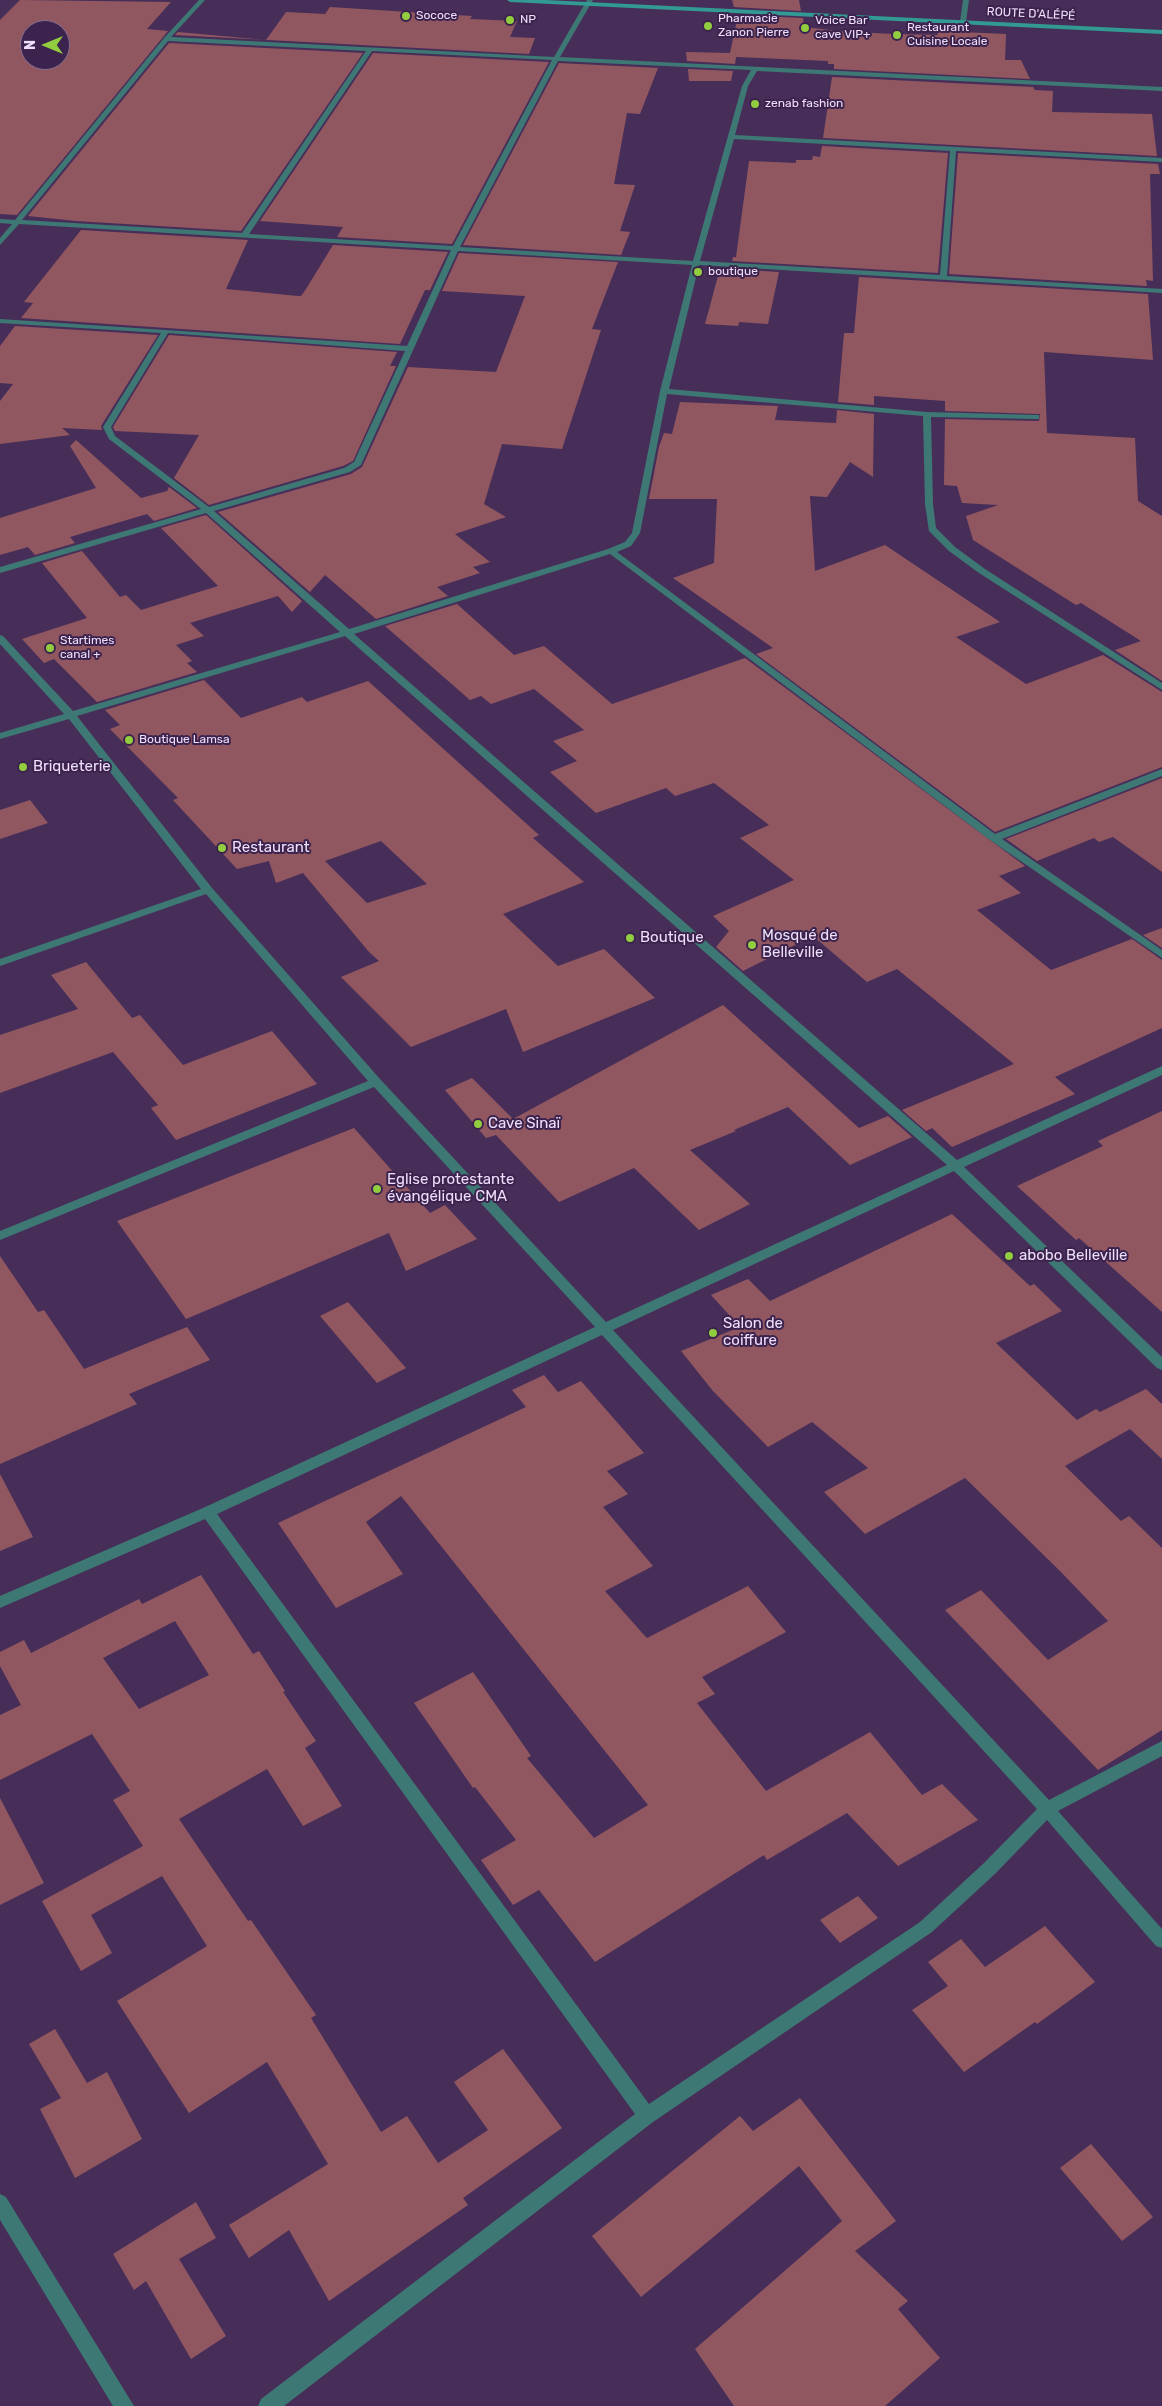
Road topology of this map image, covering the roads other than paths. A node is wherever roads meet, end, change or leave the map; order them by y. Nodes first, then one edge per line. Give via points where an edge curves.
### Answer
1 (202, 0) edge
2 (510, 0) edge
3 (966, 0) edge
4 (589, 2) edge
5 (964, 22) junction
6 (1162, 32) edge
7 (166, 40) junction
8 (370, 50) junction
9 (556, 58) junction
10 (755, 68) junction
11 (1162, 89) edge
12 (730, 137) junction
13 (954, 149) junction
14 (1162, 160) edge
15 (0, 221) edge
16 (17, 222) junction
17 (243, 237) junction
18 (0, 242) edge
19 (455, 250) junction
20 (696, 264) junction
21 (943, 279) junction
22 (1162, 291) edge
23 (0, 321) edge
24 (166, 331) junction
25 (411, 349) junction
26 (664, 391) junction
27 (927, 414) junction
28 (1036, 417) dead end
29 (207, 510) junction
30 (611, 551) junction
31 (0, 570) edge
32 (346, 633) junction
33 (0, 638) edge
34 (1162, 687) edge
35 (70, 714) junction
36 (0, 736) edge
37 (1162, 772) edge
38 (994, 838) junction
39 (208, 890) junction
40 (1162, 954) edge
41 (0, 963) edge
42 (1162, 1070) edge
43 (376, 1082) junction
44 (956, 1166) junction
45 (0, 1236) edge
46 (604, 1329) junction
47 (1162, 1366) edge
48 (208, 1512) junction
49 (0, 1602) edge
50 (1162, 1748) edge
51 (1047, 1809) junction
52 (1162, 1941) edge
53 (648, 2116) junction
54 (0, 2203) edge
55 (124, 2406) edge
56 (268, 2406) edge

1 - 7 street
2 - 4 main road, ROUTE D'ALÉPÉ
3 - 5 street
4 - 5 main road, ROUTE D'ALÉPÉ
4 - 9 street
5 - 6 main road, ROUTE D'ALÉPÉ
7 - 8 street
7 - 16 street
8 - 9 street
8 - 17 street
9 - 10 street
9 - 19 street
10 - 11 street
10 - 12 street via 745,86
12 - 13 street
12 - 20 street
13 - 14 street
13 - 21 street
15 - 16 street
16 - 17 street
16 - 18 street
17 - 19 street
19 - 20 street
19 - 25 street
20 - 21 street
20 - 26 street
21 - 22 street
23 - 24 street
24 - 25 street
24 - 29 street via 107,427 112,438
25 - 29 street via 358,463 347,470
26 - 27 street
26 - 30 street via 636,533 628,544
27 - 28 street
27 - 34 street via 928,504 932,529 982,571
29 - 31 street
29 - 32 street
30 - 32 street
30 - 38 street
32 - 35 street
32 - 44 street
33 - 35 street
35 - 36 street
35 - 39 street
37 - 38 street
38 - 40 street
39 - 41 street
39 - 43 street
42 - 44 street
43 - 45 street
43 - 46 street
44 - 46 street
44 - 47 street
46 - 48 street
46 - 51 street
48 - 49 street
48 - 53 street
50 - 51 street
51 - 52 street
51 - 53 street via 926,1927
53 - 56 street
54 - 55 street

